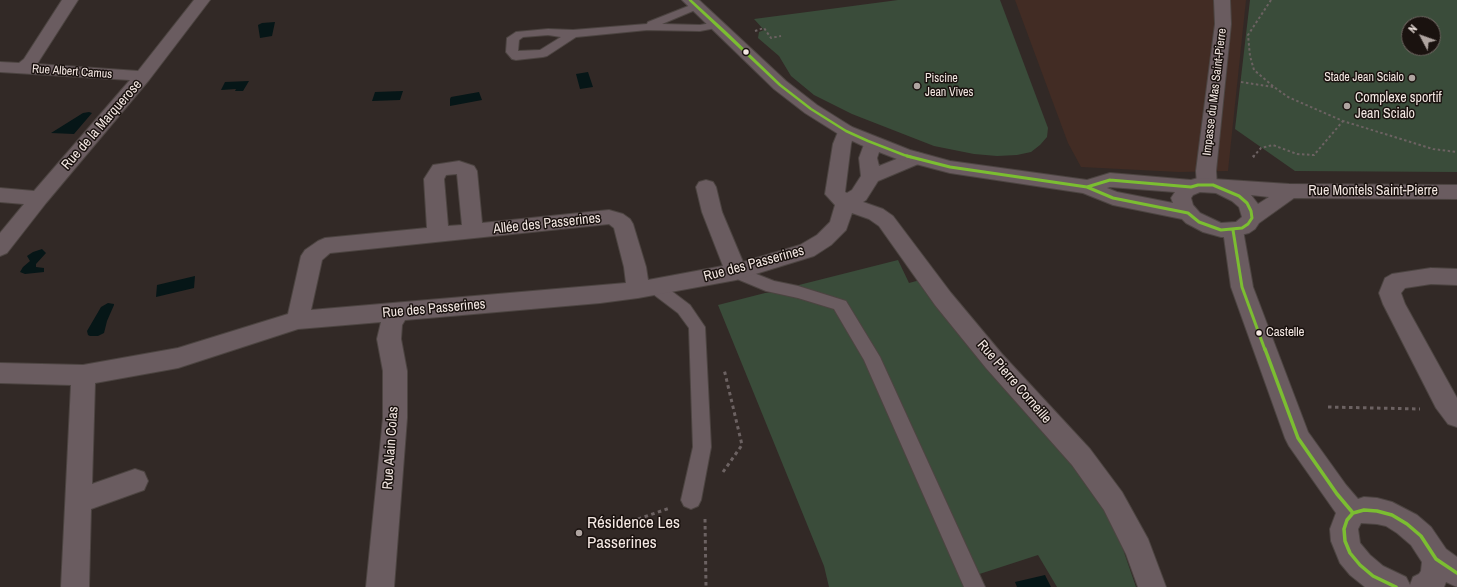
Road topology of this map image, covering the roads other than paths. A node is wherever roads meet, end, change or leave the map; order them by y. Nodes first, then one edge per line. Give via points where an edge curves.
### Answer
1 (70, 0) edge
2 (202, 0) edge
3 (1222, 0) edge
4 (693, 3) edge
5 (717, 25) junction
6 (647, 27) junction
7 (573, 34) dead end
8 (0, 67) edge
9 (23, 68) junction
10 (143, 76) junction
11 (846, 131) junction
12 (873, 143) junction
13 (916, 158) junction
14 (871, 176) junction
15 (1206, 186) junction
16 (706, 187) dead end
17 (1112, 189) junction
18 (1289, 191) junction
19 (1457, 192) edge
20 (0, 195) edge
21 (39, 198) junction
22 (845, 203) junction
23 (1188, 213) junction
24 (1242, 224) junction
25 (473, 232) junction
26 (438, 235) junction
27 (0, 248) edge
28 (736, 272) junction
29 (1457, 277) edge
30 (647, 289) junction
31 (398, 312) junction
32 (298, 320) junction
33 (0, 372) edge
34 (82, 375) junction
35 (1454, 412) edge
36 (135, 481) dead end
37 (691, 500) dead end
38 (78, 502) junction
39 (1353, 513) junction
40 (1446, 566) edge
41 (1388, 586) edge
42 (75, 587) edge
43 (380, 587) edge
44 (975, 587) edge
45 (1152, 587) edge
46 (1423, 587) edge

1 - 9 street via 30,62
2 - 10 street, Rue de la Marquerose
3 - 15 street, Impasse du Mas Saint-Pierre via 1223,24
4 - 5 street
4 - 6 lane
5 - 6 lane via 700,28
5 - 11 street via 780,85
6 - 7 lane
8 - 9 street, Rue Albert Camus
9 - 10 street, Rue Albert Camus
10 - 21 street, Rue de la Marquerose
11 - 12 street
11 - 22 street via 834,194
12 - 13 street
12 - 14 street via 868,158
13 - 14 street
13 - 17 street via 950,167
14 - 22 street via 859,195
15 - 17 street, Rue Montels Saint-Pierre via 1154,183
15 - 18 street, Rue Montels Saint-Pierre
15 - 23 street via 1186,190 1181,198
15 - 24 street via 1239,196 1246,203 1251,211
16 - 28 street via 712,212
17 - 23 street
18 - 19 street, Rue Montels Saint-Pierre
18 - 24 street, Rue Montels Saint-Pierre
20 - 21 street
21 - 27 street, Rue de la Marquerose
22 - 28 street, Rue des Passerines via 838,225 824,240 807,251
22 - 45 street, Rue Pierre Corneille via 876,214 886,221 943,299 980,344 1081,457 1113,501 1138,549
23 - 24 street via 1210,227
24 - 39 street via 1242,288 1298,438
25 - 26 street, Allée des Passerines
25 - 26 street, Allée des Passerines via 467,171 459,166 440,170 434,179
25 - 30 street, Allée des Passerines via 609,217 616,219 623,224 635,267
26 - 32 street, Allée des Passerines via 325,246 312,256
28 - 30 street, Rue des Passerines
28 - 44 lane via 772,287 840,305 871,357
29 - 35 street via 1431,276 1400,280 1393,284 1390,293 1445,401
30 - 31 street, Rue des Passerines
30 - 37 lane via 684,309 697,327 702,447
31 - 32 street, Rue des Passerines
31 - 43 street, Rue Alain Colas via 391,325 388,339 395,371 395,418
32 - 34 street, Rue des Passerines via 178,358
33 - 34 street, Rue des Passerines
34 - 38 street
36 - 38 street
38 - 42 street
39 - 40 street via 1364,510 1392,515 1421,536
39 - 41 street via 1344,529 1344,541 1360,565
40 - 46 street

